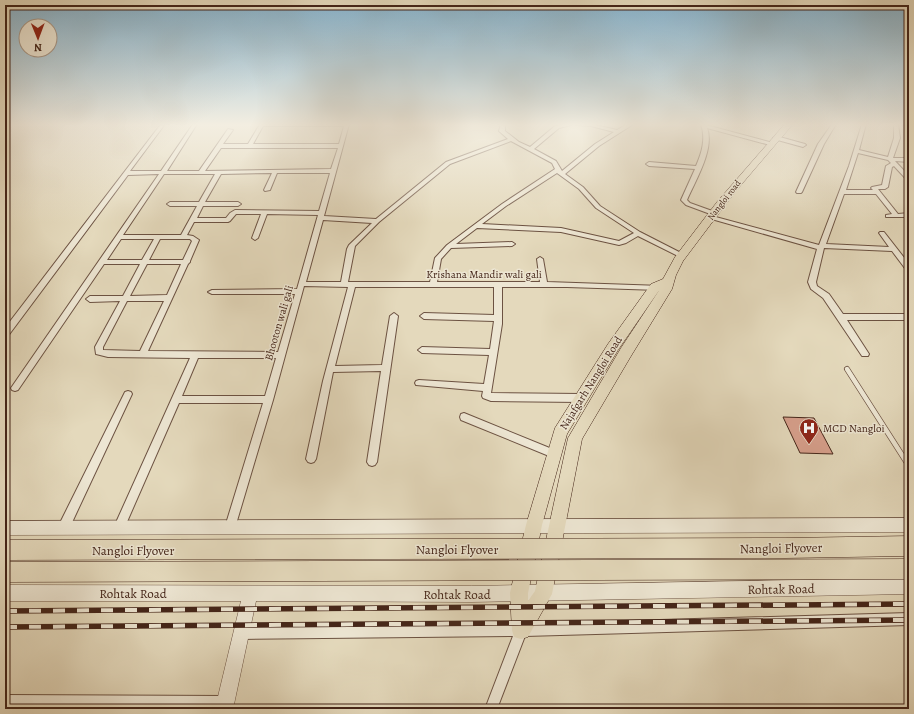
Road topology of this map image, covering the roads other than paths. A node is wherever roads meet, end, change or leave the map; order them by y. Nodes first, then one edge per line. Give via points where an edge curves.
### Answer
1 (138, 157) edge
2 (173, 157) edge
3 (211, 157) edge
4 (338, 157) edge
5 (463, 157) edge
6 (546, 157) edge
7 (580, 157) edge
8 (703, 157) edge
9 (758, 157) edge
10 (815, 157) edge
11 (854, 157) edge
12 (877, 157) edge
13 (893, 157) edge
14 (909, 160) edge
15 (892, 162) junction
16 (649, 164) dead end
17 (698, 168) junction
18 (334, 171) junction
19 (201, 172) junction
20 (219, 172) junction
21 (275, 172) junction
22 (560, 172) junction
23 (126, 173) junction
24 (162, 173) junction
25 (909, 179) edge
26 (267, 190) dead end
27 (799, 192) dead end
28 (842, 192) junction
29 (877, 192) junction
30 (170, 204) dead end
31 (201, 204) junction
32 (238, 204) dead end
33 (265, 212) junction
34 (321, 215) junction
35 (712, 215) junction
36 (888, 216) dead end
37 (897, 216) junction
38 (909, 216) edge
39 (192, 220) junction
40 (377, 221) junction
41 (476, 226) junction
42 (638, 232) junction
43 (882, 233) dead end
44 (119, 237) junction
45 (158, 237) junction
46 (183, 237) junction
47 (256, 238) dead end
48 (512, 244) dead end
49 (449, 246) junction
50 (821, 247) junction
51 (893, 249) junction
52 (682, 255) junction
53 (540, 259) dead end
54 (901, 259) junction
55 (909, 259) edge
56 (102, 262) junction
57 (144, 262) junction
58 (187, 262) junction
59 (909, 270) edge
60 (348, 284) junction
61 (433, 285) junction
62 (498, 285) junction
63 (544, 285) junction
64 (662, 286) junction
65 (301, 287) junction
66 (212, 292) dead end
67 (170, 298) junction
68 (90, 299) dead end
69 (124, 299) junction
70 (394, 316) dead end
71 (424, 316) dead end
72 (841, 317) junction
73 (498, 318) junction
74 (908, 318) edge
75 (5, 334) edge
76 (422, 350) dead end
77 (493, 352) junction
78 (143, 354) junction
79 (196, 354) junction
80 (865, 354) dead end
81 (282, 355) junction
82 (386, 368) junction
83 (330, 369) junction
84 (847, 369) dead end
85 (418, 383) dead end
86 (16, 388) dead end
87 (487, 388) junction
88 (128, 394) dead end
89 (581, 398) junction
90 (176, 399) junction
91 (269, 400) junction
92 (464, 417) dead end
93 (554, 454) junction
94 (311, 459) dead end
95 (372, 462) dead end
96 (909, 466) edge
97 (534, 525) junction
98 (557, 525) junction
99 (909, 525) edge
100 (119, 527) junction
101 (230, 527) junction
102 (5, 528) edge
103 (64, 528) junction
104 (909, 546) edge
105 (5, 550) edge
106 (909, 568) edge
107 (5, 572) edge
108 (909, 586) edge
109 (5, 593) edge
110 (519, 593) junction
111 (250, 594) junction
112 (543, 594) junction
113 (909, 619) edge
114 (521, 630) junction
115 (241, 633) junction
116 (5, 701) edge
117 (23, 705) edge
118 (225, 706) edge
119 (491, 709) edge

1 - 23 street
2 - 24 street
3 - 19 street
4 - 18 street, Bhooton wali gali
5 - 40 street via 448,163
6 - 22 street via 554,162
7 - 22 street
8 - 17 street
9 - 35 main road, Nangloi road
10 - 27 street
11 - 28 street
12 - 15 street
13 - 15 street
14 - 15 street
15 - 25 street
15 - 29 street via 885,187 875,188
16 - 17 street
17 - 35 street via 684,202
18 - 21 street
18 - 34 street, Bhooton wali gali
19 - 20 street
19 - 24 street
20 - 21 street
20 - 31 street
21 - 26 street
22 - 41 street via 504,204
22 - 42 street via 581,188 598,207
23 - 24 street
23 - 75 street
24 - 44 street
28 - 29 street
28 - 50 street
29 - 37 street
30 - 31 street
31 - 32 street
31 - 39 street
33 - 34 street
33 - 39 street via 234,212 226,220
33 - 47 street
34 - 40 street
34 - 65 street, Bhooton wali gali
35 - 50 street
35 - 52 main road, Nangloi road
36 - 37 street
37 - 38 street
39 - 46 street
40 - 60 street via 350,249
41 - 42 street via 561,230 619,243
41 - 49 street
42 - 52 street
43 - 51 street
44 - 45 street
44 - 56 street
45 - 46 street
45 - 57 street
46 - 58 street via 196,240
48 - 49 street
49 - 61 street via 438,258
50 - 51 street
50 - 72 street via 812,285 826,296
51 - 54 street
52 - 64 main road, Nangloi road
53 - 63 street
54 - 55 street
54 - 59 street
56 - 57 street
56 - 86 street
57 - 58 street
57 - 69 street
58 - 67 street
60 - 61 street, Krishana Mandir wali gali
60 - 65 street, Krishana Mandir wali gali
60 - 83 street
61 - 62 street, Krishana Mandir wali gali
62 - 63 street, Krishana Mandir wali gali
62 - 73 street
63 - 64 street, Krishana Mandir wali gali
64 - 89 main road, Najafgarh Nangloi Road via 613,347
64 - 98 main road via 575,438
65 - 66 street, Krishana Mandir wali gali
65 - 81 street, Bhooton wali gali
67 - 69 street
67 - 78 street
68 - 69 street
69 - 78 street via 99,347 99,352
70 - 82 street
71 - 73 street
72 - 74 street
72 - 80 street
73 - 77 street
76 - 77 street
77 - 87 street
78 - 79 street
79 - 81 street
79 - 90 street
81 - 91 street, Bhooton wali gali
82 - 83 street
82 - 95 street
83 - 94 street
84 - 96 lane
85 - 87 street
87 - 89 street via 488,397
88 - 103 street
89 - 93 main road, Najafgarh Nangloi Road via 560,432
90 - 91 street
90 - 100 street
91 - 101 street, Bhooton wali gali
92 - 93 street
93 - 97 main road, Najafgarh Nangloi Road
97 - 98 street
97 - 101 street
97 - 110 main road, Najafgarh Nangloi Road
98 - 99 street
98 - 112 main road
100 - 101 street
100 - 103 street
102 - 103 street
104 - 105 highway, Nangloi Flyover, bridge
106 - 107 highway, Nangloi Flyover, bridge
108 - 112 street, Rohtak Road
109 - 111 street, Rohtak Road
110 - 111 street, Rohtak Road
110 - 112 street, Rohtak Road
110 - 114 main road, Najafgarh Nangloi Road
111 - 115 street
112 - 114 main road
113 - 114 street
114 - 115 street
114 - 119 street
115 - 118 street
116 - 117 street
117 - 118 street

